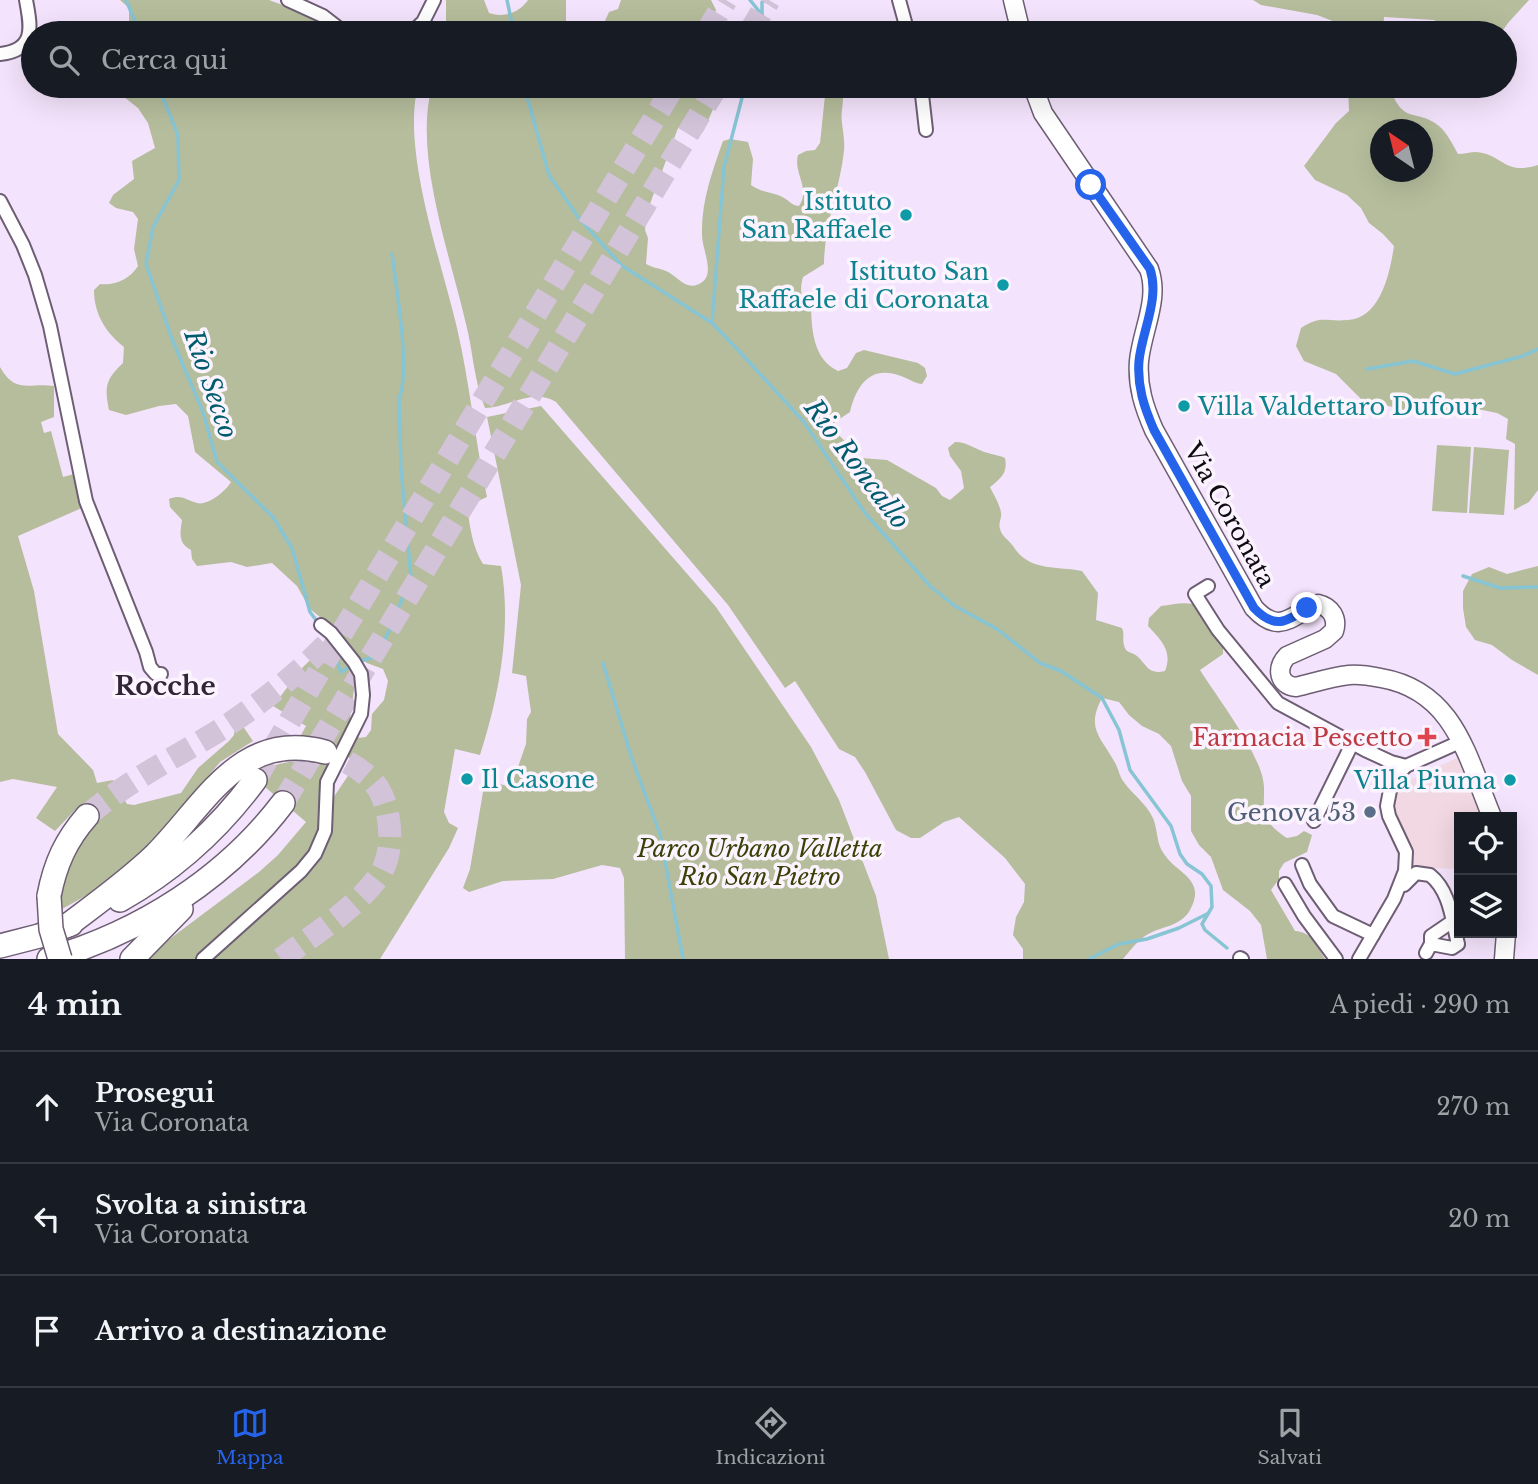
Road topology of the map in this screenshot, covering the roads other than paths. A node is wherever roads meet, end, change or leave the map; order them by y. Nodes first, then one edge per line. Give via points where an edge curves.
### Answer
1 (26, 0) edge
2 (288, 0) edge
3 (434, 0) edge
4 (899, 0) edge
5 (1013, 0) edge
6 (30, 21) edge
7 (329, 21) edge
8 (424, 21) edge
9 (905, 21) edge
10 (1018, 21) edge
11 (21, 45) edge
12 (0, 54) edge
13 (922, 98) edge
14 (1037, 98) edge
15 (926, 130) dead end
16 (0, 201) edge
17 (1208, 586) dead end
18 (321, 625) dead end
19 (161, 674) dead end
20 (1462, 741) junction
21 (1352, 744) junction
22 (325, 752) tunnel mouth
23 (1406, 766) junction
24 (256, 780) tunnel mouth
25 (283, 803) tunnel mouth
26 (1490, 812) edge
27 (87, 816) tunnel mouth
28 (1314, 821) dead end
29 (230, 860) junction
30 (1302, 865) dead end
31 (1285, 884) dead end
32 (1394, 899) junction
33 (1453, 921) junction
34 (68, 925) junction
35 (1373, 935) junction
36 (1506, 938) edge
37 (0, 946) edge
38 (49, 959) edge
39 (61, 959) edge
40 (132, 959) edge
41 (203, 959) edge
42 (1336, 959) edge
43 (1359, 959) edge
44 (1504, 959) edge

1 - 6 street
2 - 7 street
3 - 8 street
4 - 9 street
5 - 10 street
11 - 12 street
13 - 15 street
14 - 20 street, Via Coronata via 1043,113 1150,269 1153,291 1139,361 1142,402 1254,608 1275,622 1318,604 1333,614 1334,631 1282,661 1282,681 1296,687 1351,675 1395,680 1441,708
16 - 19 street via 36,275 86,501 150,667
17 - 21 street via 1195,594 1278,704
18 - 41 street via 354,662 361,674 363,695 361,714 327,782 325,831 301,871
20 - 23 street
20 - 26 street, Via Coronata
21 - 23 street
21 - 28 street
22 - 34 highway via 282,747 247,760 133,876
23 - 32 street via 1392,780 1387,806 1406,852 1405,871
24 - 34 highway via 223,821 166,872
25 - 29 highway
27 - 39 highway, bridge via 64,846 49,896 51,929
29 - 38 highway via 140,923
29 - 40 highway
30 - 35 street via 1332,916
31 - 42 street
32 - 33 street via 1416,873 1430,875 1444,893
32 - 35 street
33 - 33 street via 1458,944 1429,948 1431,936
34 - 37 highway
35 - 43 street
36 - 44 street

